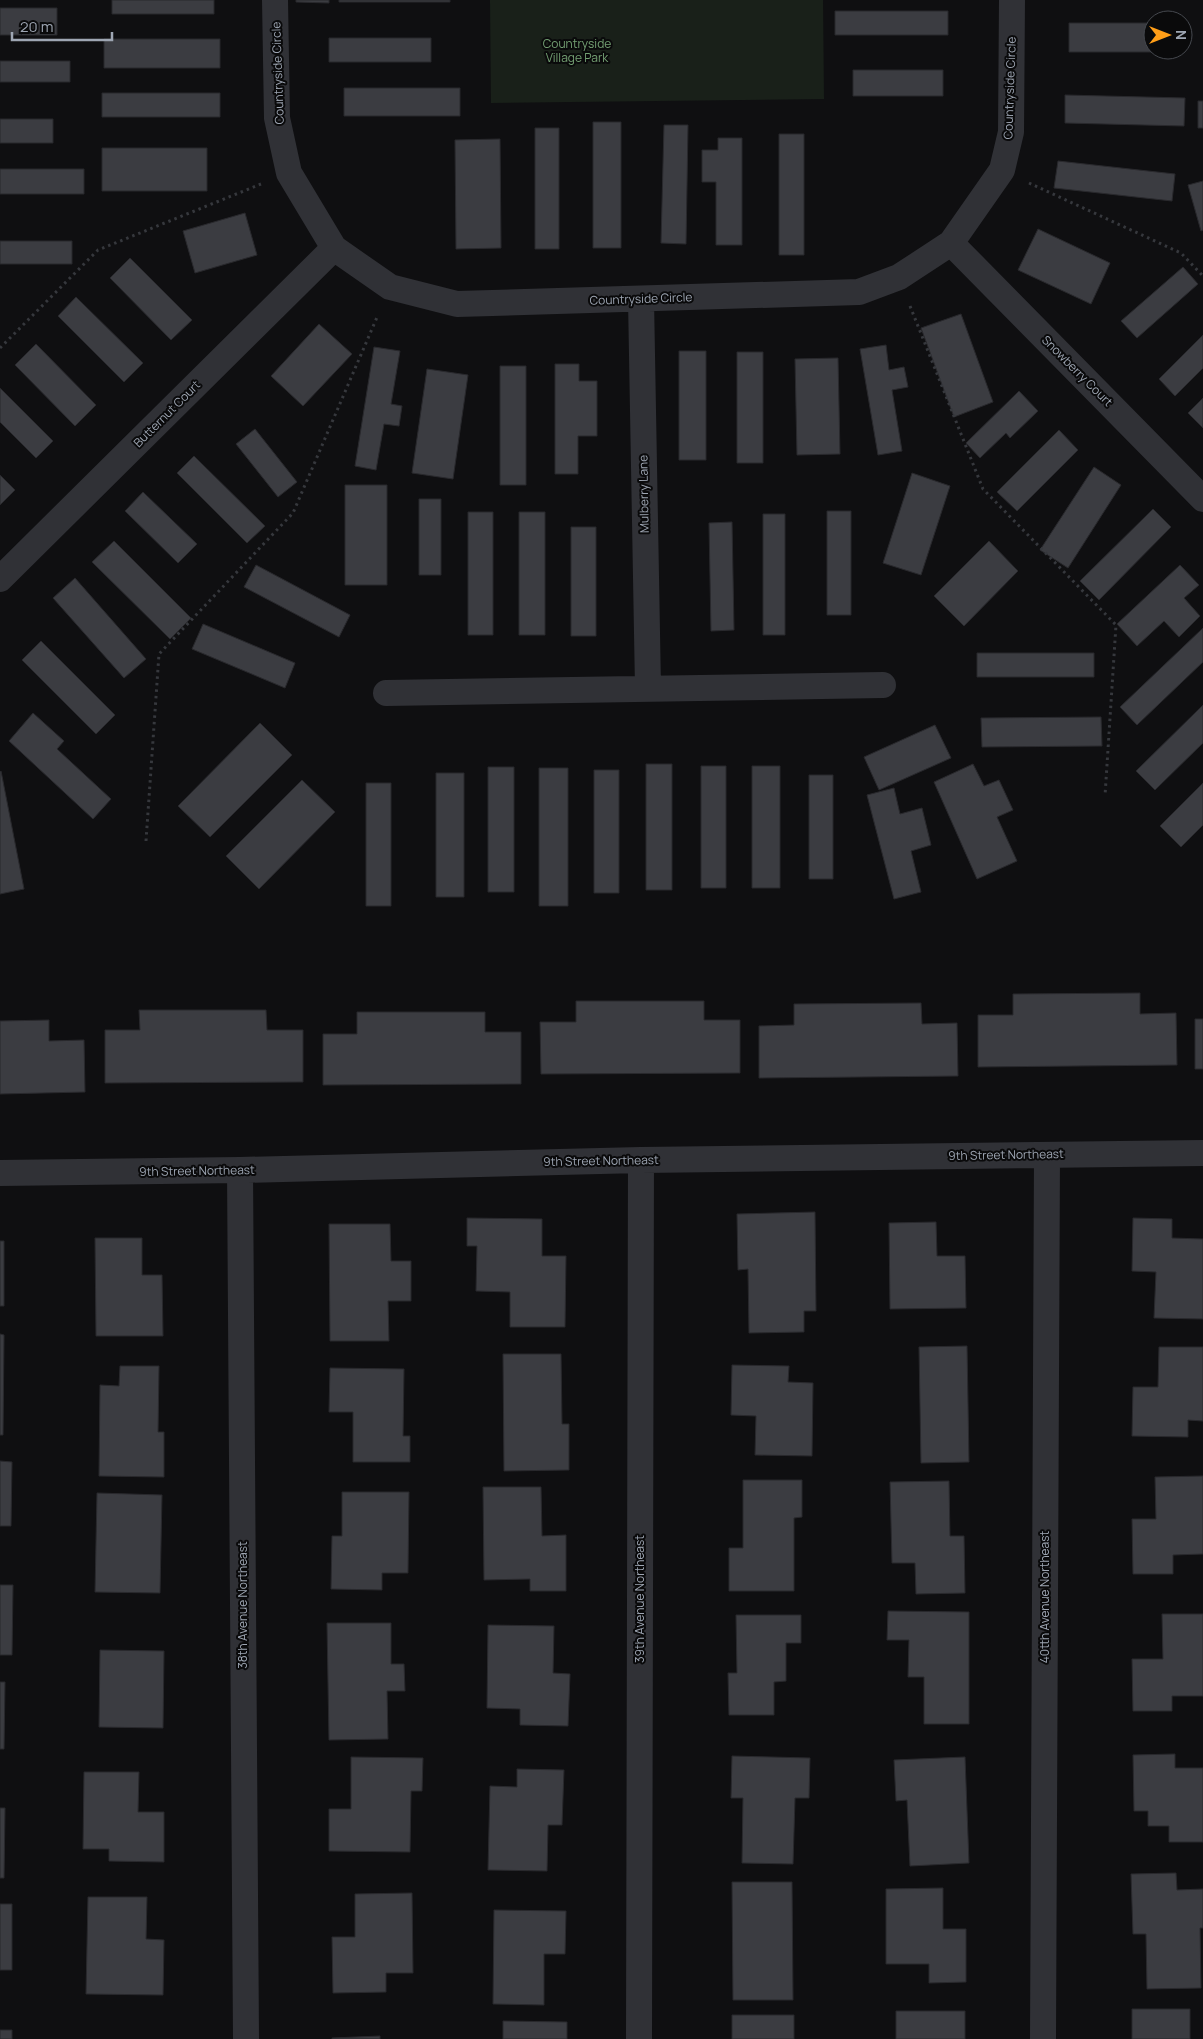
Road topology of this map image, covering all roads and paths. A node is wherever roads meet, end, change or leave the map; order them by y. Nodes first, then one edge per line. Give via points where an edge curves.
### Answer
1 (276, 0) edge
2 (1012, 0) edge
3 (1002, 170) junction
4 (289, 172) junction
5 (951, 243) junction
6 (334, 248) junction
7 (1203, 276) edge
8 (899, 277) junction
9 (390, 287) junction
10 (642, 299) junction
11 (0, 348) edge
12 (1203, 499) edge
13 (0, 579) edge
14 (883, 685) dead end
15 (648, 688) junction
16 (386, 693) dead end
17 (1105, 796) dead end
18 (146, 841) dead end
19 (1203, 1153) edge
20 (1046, 1155) junction
21 (641, 1160) junction
22 (240, 1170) junction
23 (0, 1173) edge
24 (246, 2039) edge
25 (638, 2039) edge
26 (1043, 2039) edge

1 - 4 street, Countryside Circle via 277,118
2 - 3 street, Countryside Circle via 1011,132
3 - 5 street, Countryside Circle
3 - 7 path via 1181,253
4 - 6 street, Countryside Circle
4 - 11 path via 98,250
5 - 8 street, Countryside Circle
5 - 12 street, Snowberry Court
6 - 9 street, Countryside Circle
6 - 13 street, Butternut Court
8 - 10 street, Countryside Circle via 859,292
8 - 17 path via 984,489 1116,625
9 - 10 street, Countryside Circle via 457,304
9 - 18 path via 293,513 159,654
10 - 15 street, Mulberry Lane
14 - 15 street
15 - 16 street
19 - 20 street, 9th Street Northeast
20 - 21 street, 9th Street Northeast
20 - 26 street, 40tth Avenue Northeast
21 - 22 street, 9th Street Northeast
21 - 25 street, 39th Avenue Northeast
22 - 23 street, 9th Street Northeast
22 - 24 street, 38th Avenue Northeast

